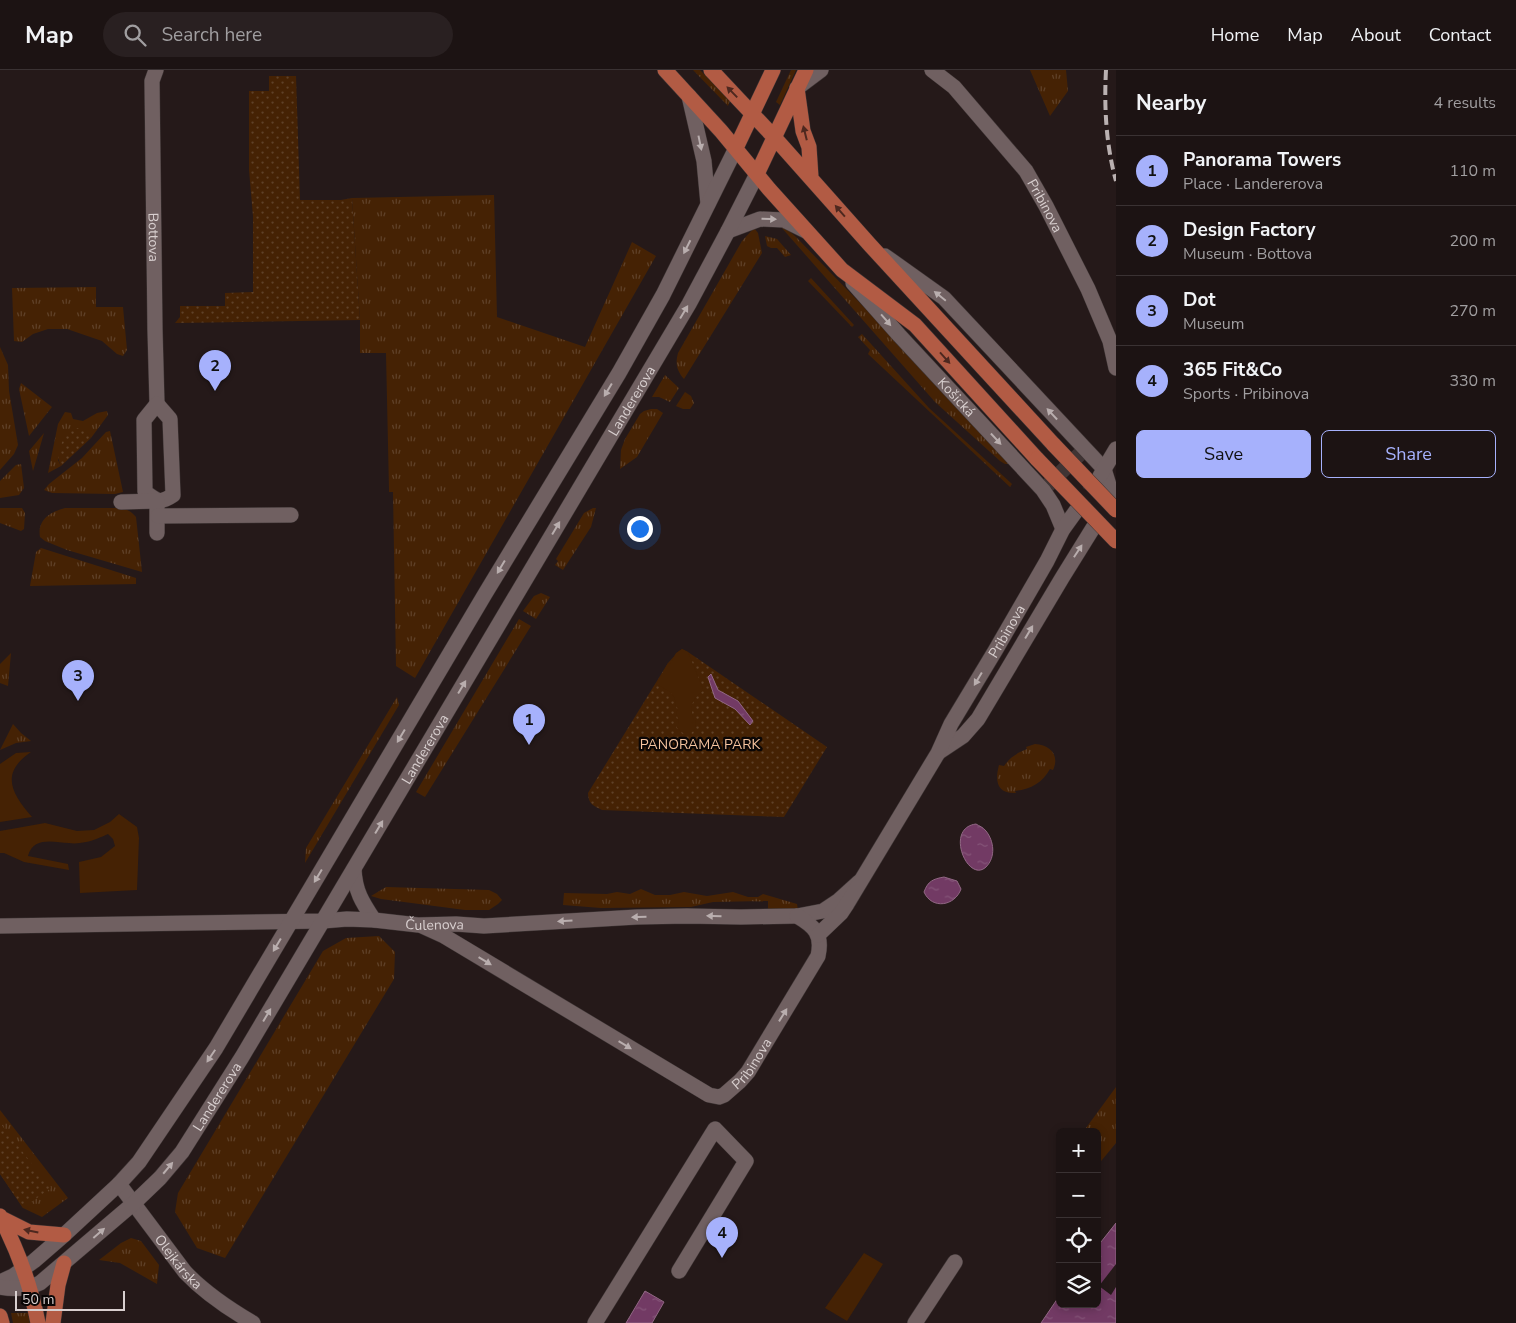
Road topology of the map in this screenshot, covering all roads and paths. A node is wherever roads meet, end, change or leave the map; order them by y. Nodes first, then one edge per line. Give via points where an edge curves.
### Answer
1 (156, 70) edge
2 (665, 70) edge
3 (711, 70) edge
4 (773, 70) edge
5 (806, 70) edge
6 (821, 70) edge
7 (932, 70) edge
8 (798, 88) junction
9 (689, 96) junction
10 (752, 114) junction
11 (774, 137) junction
12 (736, 148) junction
13 (756, 174) junction
14 (811, 178) junction
15 (708, 204) junction
16 (728, 231) junction
17 (810, 233) junction
18 (870, 245) junction
19 (842, 270) junction
20 (1116, 368) edge
21 (157, 404) junction
22 (1116, 449) edge
23 (1102, 473) junction
24 (1115, 501) edge
25 (121, 502) dead end
26 (158, 508) junction
27 (1076, 511) tunnel mouth
28 (291, 515) dead end
29 (1093, 528) dead end
30 (1063, 529) junction
31 (158, 533) dead end
32 (1116, 541) edge
33 (938, 753) junction
34 (354, 869) junction
35 (859, 882) junction
36 (797, 916) junction
37 (374, 920) junction
38 (291, 921) junction
39 (323, 921) junction
40 (418, 925) junction
41 (0, 926) edge
42 (818, 935) junction
43 (119, 1184) junction
44 (134, 1203) junction
45 (1, 1217) edge
46 (64, 1235) junction
47 (955, 1262) dead end
48 (64, 1263) junction
49 (23, 1270) junction
50 (679, 1271) dead end
51 (0, 1282) edge
52 (0, 1287) edge
53 (29, 1288) junction
54 (0, 1316) edge
55 (2, 1323) edge
56 (38, 1323) edge
57 (53, 1323) edge
58 (253, 1323) edge
59 (595, 1323) edge
60 (915, 1323) edge

1 - 21 street, Bottova via 152,80
2 - 9 main road, Košická
10 -> 3 main road
4 - 10 main road, Landererova
5 - 8 main road, Landererova
6 - 8 street
7 - 20 street, Pribinova via 954,87 1026,171 1088,288 1110,340
8 - 11 main road, Landererova
14 -> 8 main road
9 - 12 main road, Košická
9 -> 15 street via 704,161
10 - 11 main road
10 - 12 main road, Landererova
11 - 13 main road, Landererova
11 - 14 main road
12 - 13 main road, Košická
12 - 15 street, Landererova
13 - 16 street, Landererova
13 - 17 main road, Košická
18 -> 14 main road
15 -> 38 street, Landererova via 663,295 619,373
16 -> 17 street via 760,219 784,220
34 -> 16 street, Landererova via 689,304
17 - 19 main road, Košická
23 -> 18 street via 944,298
18 - 24 main road, bridge via 1054,445
19 -> 30 street, Košická via 1043,490
19 -> 32 main road, Košická, bridge via 915,325
21 - 26 street via 144,420 145,492
21 - 26 street via 170,419 173,495
22 - 23 street
23 - 24 street
25 - 26 street
26 - 28 street
26 - 31 street
27 - 30 street, Pribinova
33 -> 29 street, Pribinova via 963,736 978,719
30 -> 33 street, Pribinova via 951,724
33 - 35 street, Pribinova
34 - 37 street via 354,883 359,896
34 - 39 street, Landererova
35 - 36 street, Čulenova via 823,911
35 - 42 street, Pribinova via 841,913
36 -> 40 street, Čulenova via 637,917 484,926
36 - 42 street via 811,924
37 - 39 street, Čulenova
37 - 40 street, Čulenova
38 - 39 street, Čulenova
38 - 41 street, Čulenova
38 -> 43 street, Landererova via 216,1048 139,1162
44 -> 39 street, Landererova via 182,1152
40 -> 42 street, Pribinova via 444,936 709,1095 719,1097 724,1096 748,1072 815,964 820,949
43 - 44 street, Olejkárska
43 - 46 street, Landererova
48 -> 44 street, Landererova
44 - 58 street, Olejkárska via 189,1277
46 -> 45 main road via 29,1232
45 - 49 main road
46 - 49 street, Landererova
47 - 60 street
48 - 53 street, Landererova
48 - 57 main road
49 - 51 street, Landererova
49 - 53 main road
50 - 59 street via 746,1162 715,1129
52 - 53 street
53 - 56 main road
54 - 55 main road

